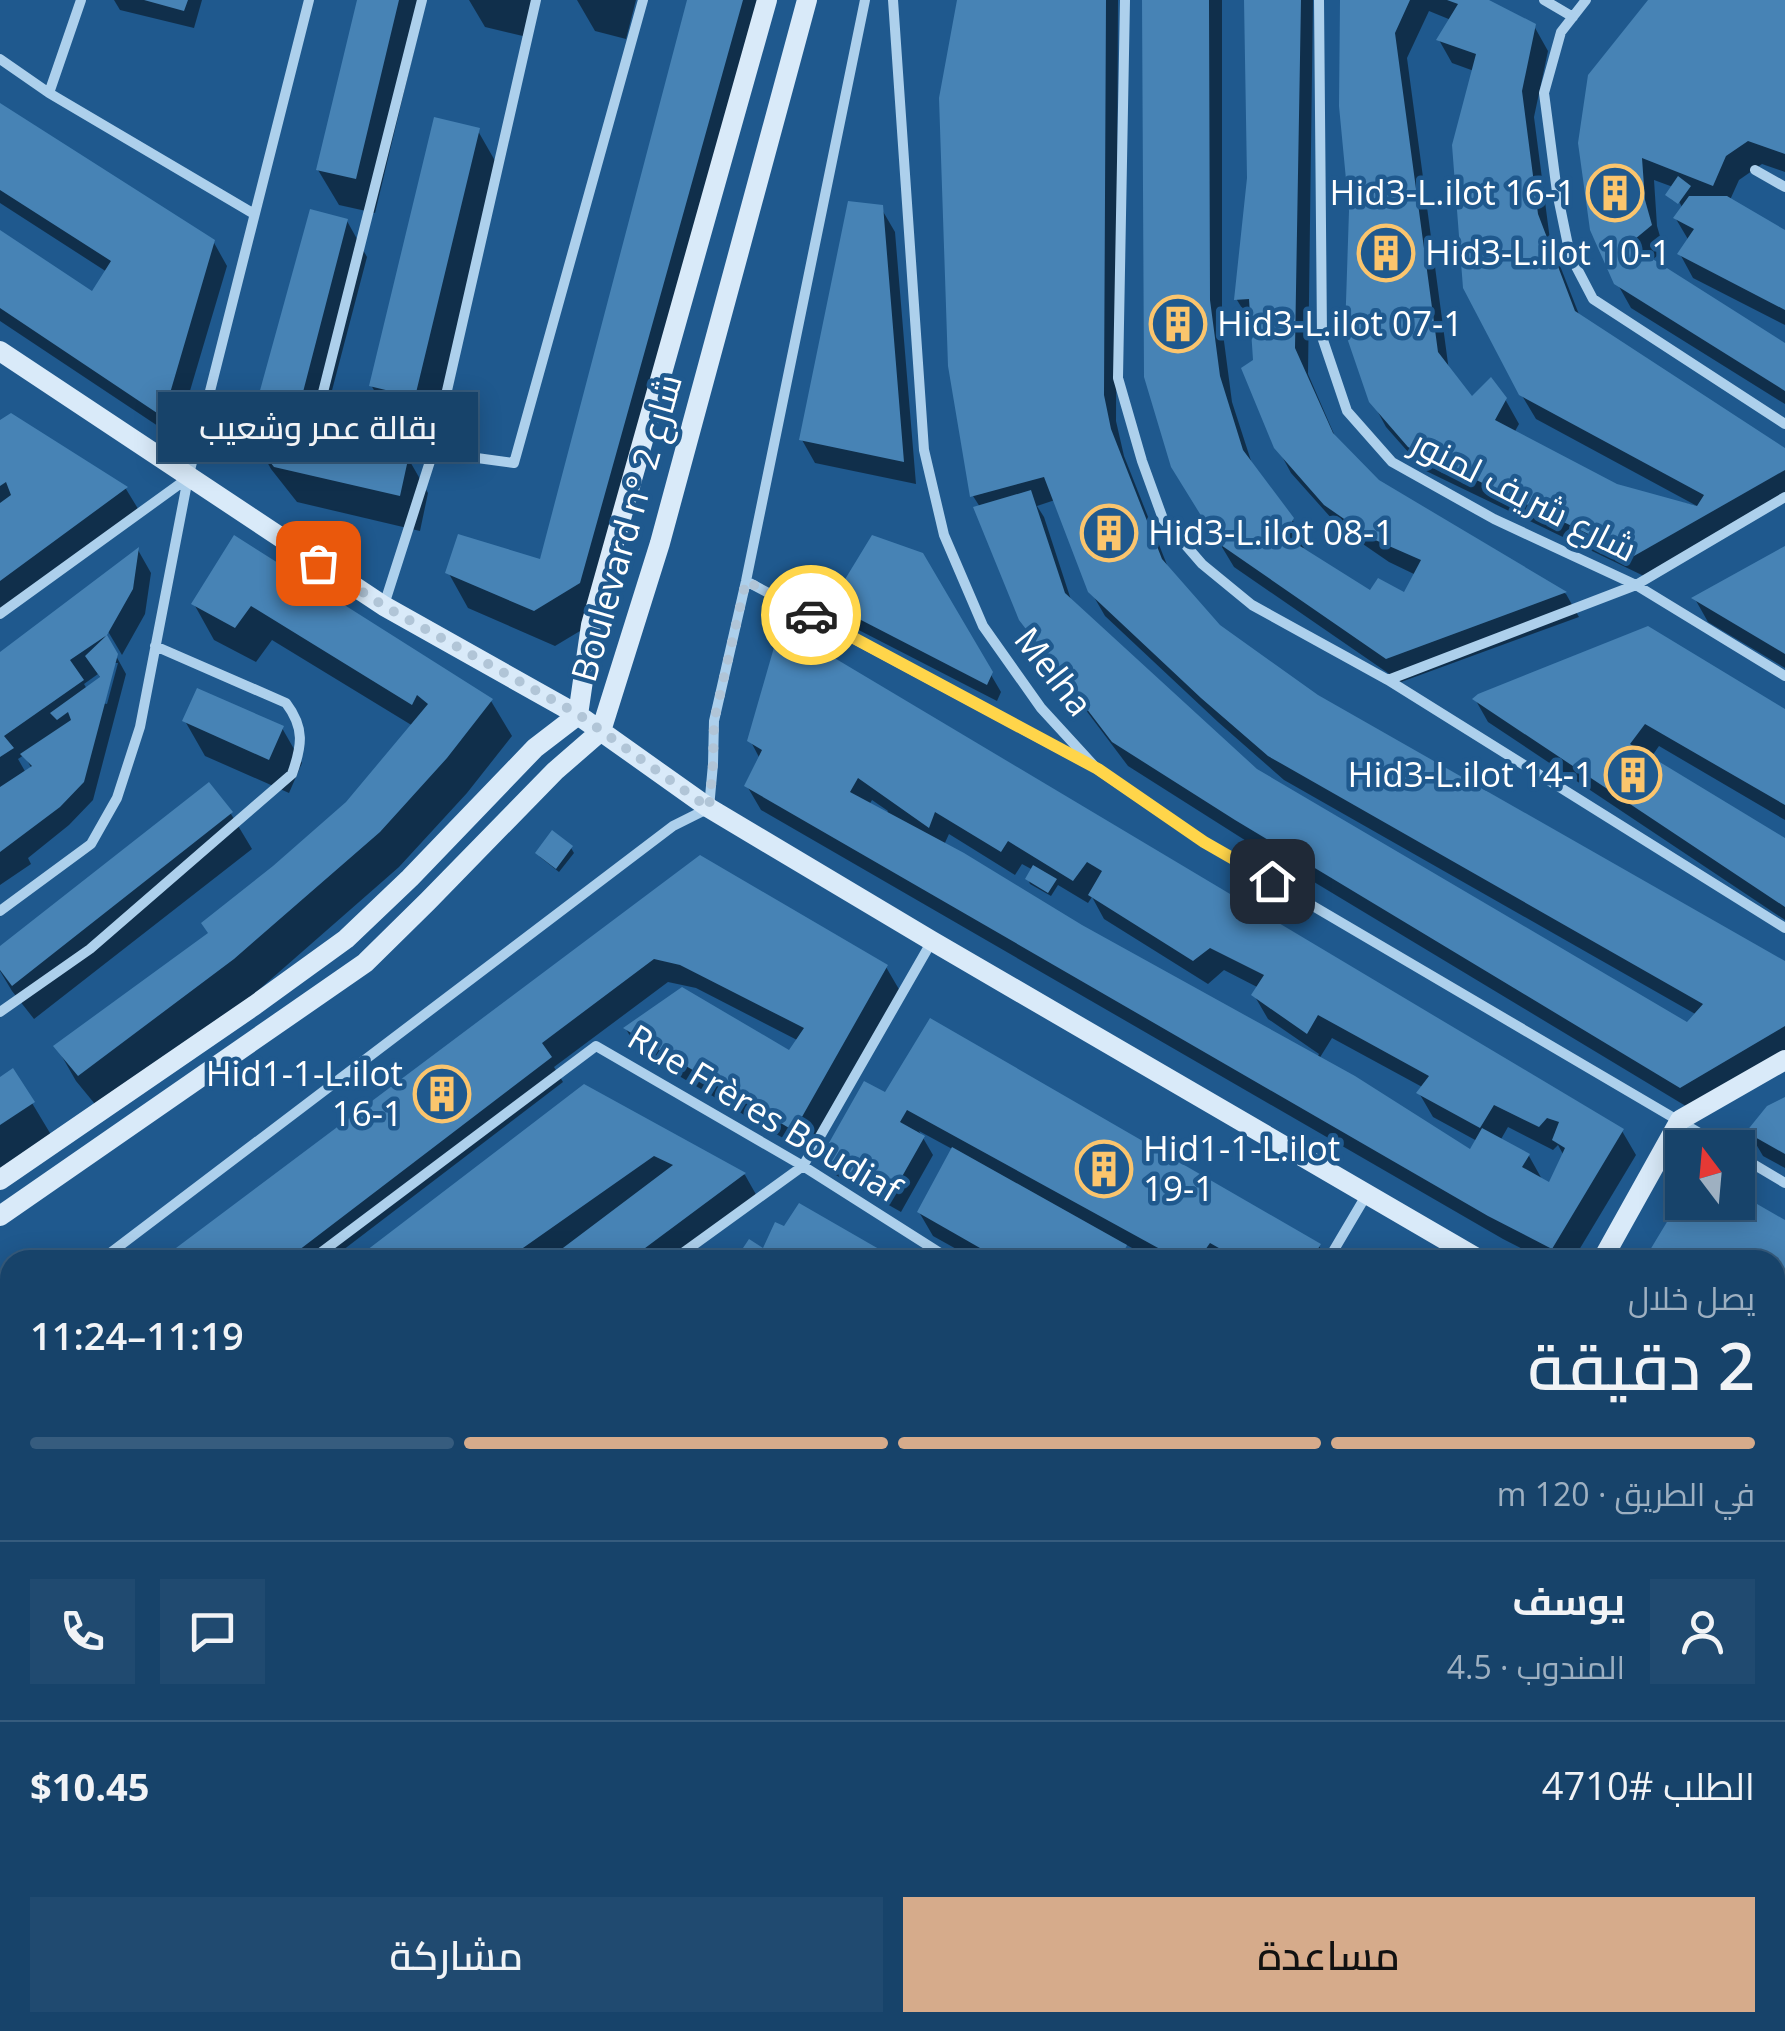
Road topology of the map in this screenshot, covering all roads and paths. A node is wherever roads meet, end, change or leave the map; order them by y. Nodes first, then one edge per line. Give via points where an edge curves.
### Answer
1 (81, 0) edge
2 (309, 0) edge
3 (422, 0) edge
4 (536, 0) edge
5 (644, 0) edge
6 (768, 0) edge
7 (807, 0) edge
8 (864, 0) edge
9 (893, 0) edge
10 (1125, 0) edge
11 (1319, 0) edge
12 (1544, 0) edge
13 (1586, 0) edge
14 (1574, 16) junction
15 (0, 58) edge
16 (49, 93) junction
17 (1755, 170) dead end
18 (1785, 187) edge
19 (254, 214) junction
20 (4, 359) edge
21 (1785, 424) edge
22 (433, 452) junction
23 (188, 478) junction
24 (1785, 497) edge
25 (746, 581) junction
26 (1636, 585) junction
27 (384, 606) junction
28 (0, 614) edge
29 (155, 646) junction
30 (1785, 676) edge
31 (1388, 680) junction
32 (578, 714) junction
33 (601, 731) junction
34 (1098, 769) junction
35 (709, 808) junction
36 (0, 910) edge
37 (1785, 928) edge
38 (932, 941) junction
39 (0, 1012) edge
40 (1785, 1060) edge
41 (1680, 1120) junction
42 (1696, 1130) edge
43 (1755, 1165) edge
44 (803, 1166) junction
45 (0, 1180) edge
46 (1785, 1184) edge
47 (1367, 1194) junction
48 (0, 1216) edge
49 (688, 1248) junction
50 (114, 1250) edge
51 (325, 1250) edge
52 (685, 1250) edge
53 (692, 1250) edge
54 (935, 1250) edge
55 (1334, 1250) edge
56 (1463, 1250) edge
57 (1608, 1250) edge

1 - 16 street
2 - 19 street
3 - 22 street via 315,424
4 - 22 street
5 - 22 street via 514,464
6 - 32 main road, Boulevard n° شارع 2 via 591,625
7 - 33 main road, Boulevard n° شارع 2 via 660,543
8 - 25 street
9 - 34 street, Melha via 924,450 944,535 983,626 1041,708
10 - 31 street via 1118,378 1163,519 1202,564 1252,605
11 - 26 street, شارع شريف لمنور via 1322,336 1348,411 1392,462
12 - 14 street
13 - 14 street
14 - 21 street via 1561,32 1544,93 1570,255 1593,299
15 - 16 street
16 - 19 street
17 - 18 street
19 - 23 street
20 - 23 main road
22 - 27 street
23 - 27 main road
23 - 28 street
23 - 29 street
24 - 26 street
25 - 34 street
25 - 35 street via 714,721
26 - 30 street, شارع شريف لمنور
26 - 31 street
27 - 32 main road
29 - 36 street via 140,727 116,798 91,844
29 - 39 street via 286,703 298,719 300,738 292,774 90,949
31 - 37 street
32 - 33 main road
32 - 45 main road, Boulevard n° شارع 2 via 346,940
33 - 35 main road
33 - 48 main road, Boulevard n° شارع 2 via 364,962
34 - 41 street, Melha via 1204,842
35 - 38 main road
35 - 50 street via 672,826
38 - 44 street
38 - 47 main road
40 - 41 main road
41 - 42 street, Melha
41 - 57 main road
43 - 46 street
44 - 49 street
44 - 51 street, Rue Frères Boudiaf via 596,1046
44 - 54 street, Rue Frères Boudiaf
47 - 55 street
47 - 56 main road
49 - 52 street
49 - 53 street

